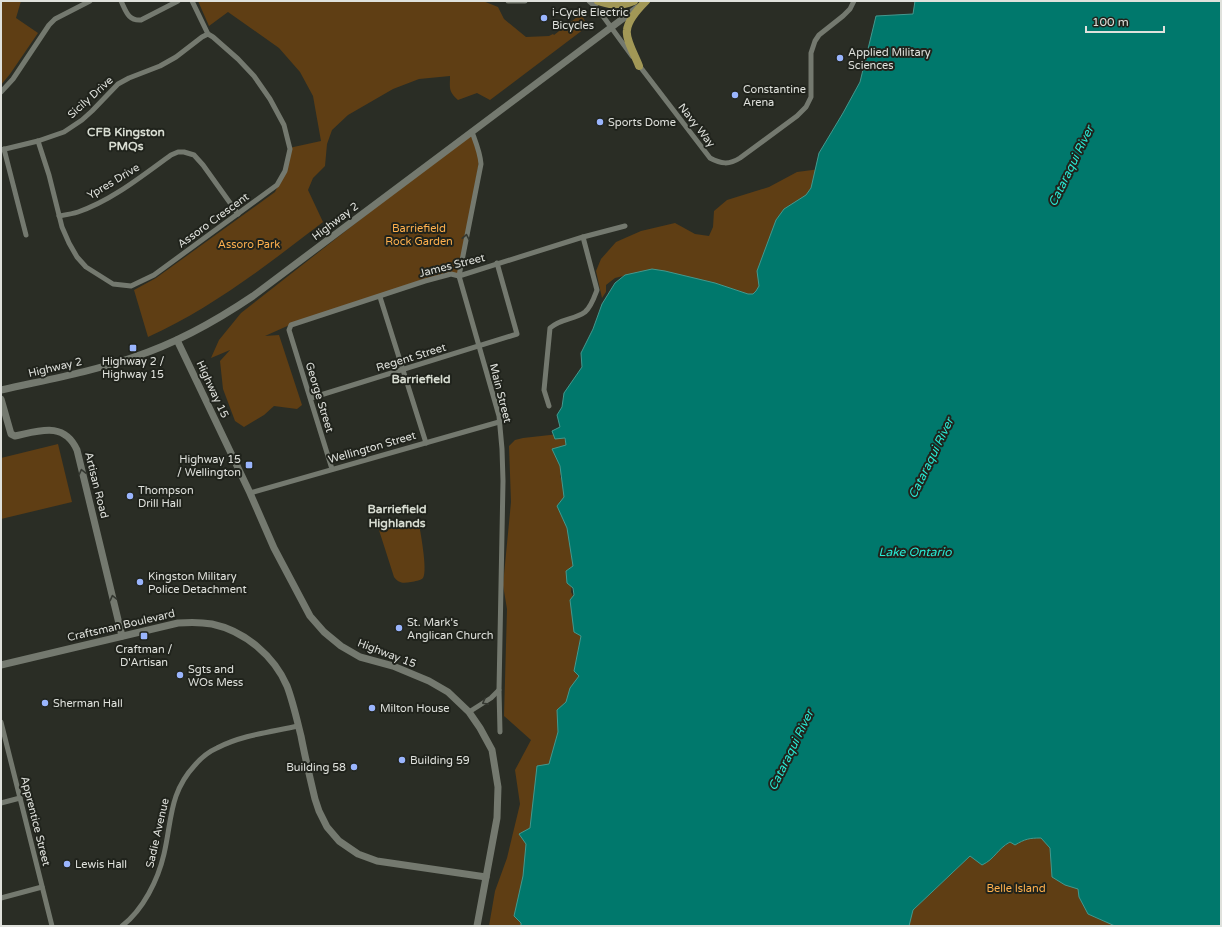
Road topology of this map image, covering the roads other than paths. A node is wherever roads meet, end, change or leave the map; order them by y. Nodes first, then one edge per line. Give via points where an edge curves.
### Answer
1 (90, 1) edge
2 (120, 1) edge
3 (178, 1) edge
4 (192, 1) edge
5 (508, 1) edge
6 (524, 1) edge
7 (589, 1) edge
8 (598, 1) edge
9 (634, 1) edge
10 (646, 1) edge
11 (854, 1) edge
12 (611, 28) junction
13 (208, 34) junction
14 (639, 66) junction
15 (1, 92) edge
16 (472, 132) junction
17 (38, 141) junction
18 (3, 150) edge
19 (238, 214) junction
20 (59, 216) junction
21 (625, 226) dead end
22 (26, 235) dead end
23 (583, 237) junction
24 (497, 263) junction
25 (459, 276) junction
26 (380, 297) junction
27 (289, 330) joint
28 (177, 340) junction
29 (479, 346) junction
30 (403, 369) junction
31 (1, 390) edge
32 (1, 398) edge
33 (311, 398) junction
34 (549, 406) dead end
35 (499, 422) junction
36 (426, 442) junction
37 (332, 469) junction
38 (250, 493) junction
39 (122, 636) junction
40 (1, 665) edge
41 (498, 690) junction
42 (469, 712) junction
43 (1, 722) edge
44 (298, 726) junction
45 (500, 732) dead end
46 (20, 798) junction
47 (1, 803) edge
48 (486, 878) junction
49 (42, 887) junction
50 (1, 898) edge
51 (131, 920) junction
52 (52, 926) edge
53 (122, 926) edge
54 (130, 926) edge
55 (477, 926) edge

1 - 15 street via 49,25 13,79
2 - 3 street via 132,19 136,20 141,20
4 - 13 street, Assoro Crescent
5 - 6 street
7 - 12 street, Navy Way
8 - 9 main road via 618,6
10 - 12 main road, Highway 2
10 - 14 main road via 630,21 626,32
11 - 14 street, Navy Way via 850,8 815,41 811,53 811,97 806,107 730,163 710,158
12 - 14 street, Navy Way
12 - 16 main road, Highway 2
13 - 17 street, Sicily Drive via 160,66 118,84 92,112 64,132
13 - 19 street, Assoro Crescent via 254,76 284,125 290,149 285,171 277,185
25 -> 16 street, Main Street via 480,164 479,149
16 - 28 main road, Highway 2 via 254,296
17 - 18 street, Sicily Drive
17 - 20 street, Assoro Crescent
18 - 22 street
19 - 20 street, Ypres Drive via 194,155 178,152 124,189 78,212
19 - 20 street, Assoro Crescent via 154,275 131,286 113,284 86,267 69,243
21 - 23 street, James Street
23 - 24 street, James Street
23 - 34 street via 597,290 586,312 556,322 550,328 544,390
24 - 25 street, James Street
24 - 29 street, Regent Street via 517,334
25 - 26 street, James Street via 451,274
25 - 29 street, Main Street
26 - 27 street, James Street via 294,323
26 - 30 street
27 - 33 street, George Street
28 - 31 main road, Highway 2 via 134,358
28 - 38 main road, Highway 15
29 - 30 street, Regent Street
29 - 35 street, Main Street
30 - 33 street, Regent Street
30 - 36 street
39 -> 32 main road, Artisan Road via 74,443 63,433 54,430 14,436 11,434
33 - 37 street, George Street
35 - 36 street, Wellington Street
35 - 41 street, Main Street via 503,481
36 - 37 street, Wellington Street
37 - 38 street, Wellington Street
38 - 42 main road, Highway 15 via 274,548 310,616 324,632 360,657 393,666 429,681 448,692
39 - 40 main road, Craftsman Boulevard
39 - 44 main road, Craftsman Boulevard via 178,623 194,622 212,624 242,636 271,660 280,674 291,698
41 -> 42 street via 491,698
41 - 45 street, Main Street
42 - 48 main road, Highway 15 via 492,750 498,787 494,833
43 - 46 street, Apprentice Street
44 - 48 main road, Craftsman Boulevard via 319,811 327,827 340,841 358,854 376,861
44 - 51 street, Sadie Avenue via 238,739 216,748 190,770 174,802 164,856 152,890
46 - 47 street
46 - 49 street, Apprentice Street
48 - 55 main road, Highway 15
49 - 50 street
49 - 52 street, Apprentice Street
51 - 53 street
51 - 54 street

